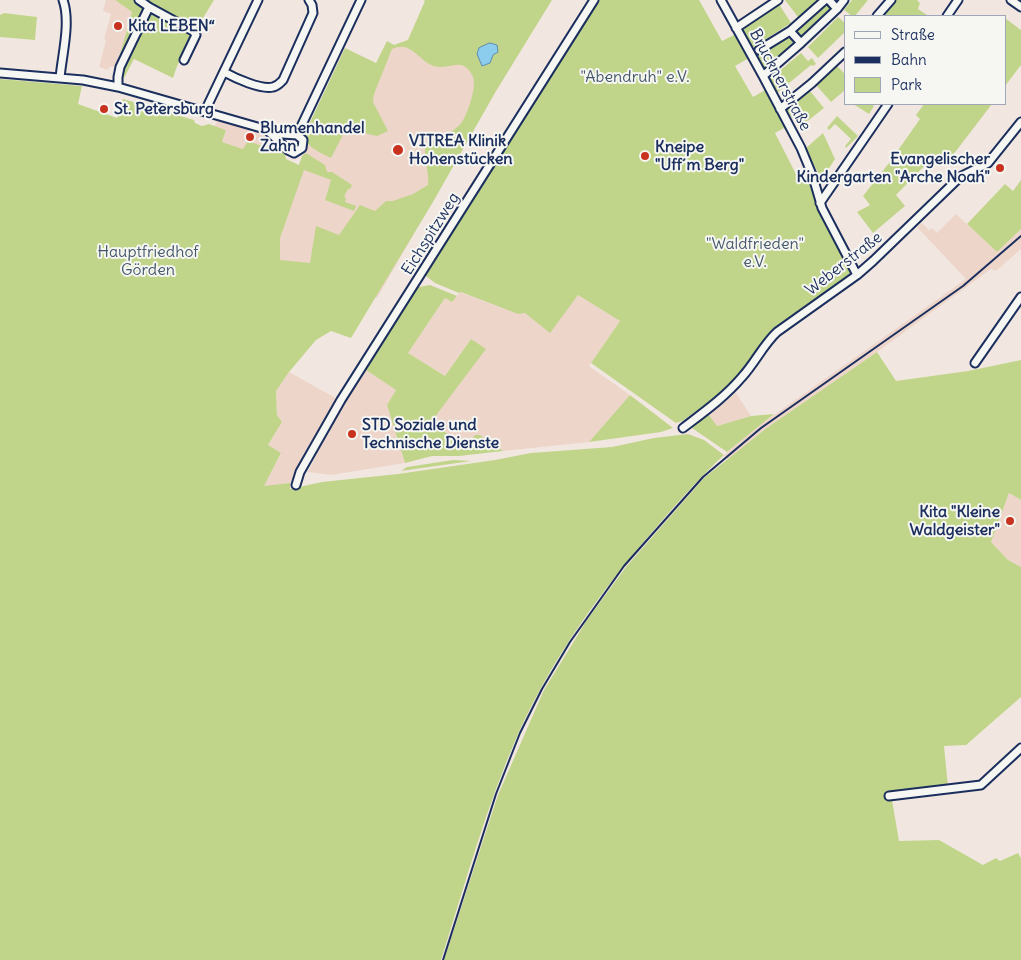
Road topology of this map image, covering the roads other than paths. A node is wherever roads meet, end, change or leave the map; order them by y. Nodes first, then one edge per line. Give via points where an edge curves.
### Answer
1 (63, 0) edge
2 (138, 0) edge
3 (258, 0) edge
4 (309, 0) edge
5 (361, 0) edge
6 (594, 0) edge
7 (721, 0) edge
8 (778, 0) edge
9 (827, 0) edge
10 (844, 0) edge
11 (891, 0) edge
12 (958, 0) edge
13 (1010, 0) edge
14 (149, 7) junction
15 (1021, 7) edge
16 (836, 9) junction
17 (878, 15) edge
18 (948, 15) edge
19 (736, 28) junction
20 (790, 31) junction
21 (801, 43) junction
22 (759, 50) dead end
23 (844, 53) edge
24 (184, 60) dead end
25 (224, 72) junction
26 (0, 73) edge
27 (763, 76) junction
28 (60, 78) junction
29 (118, 87) junction
30 (887, 105) edge
31 (780, 109) junction
32 (205, 111) junction
33 (1021, 122) edge
34 (267, 130) junction
35 (297, 135) junction
36 (820, 203) junction
37 (857, 275) junction
38 (1021, 297) edge
39 (975, 363) dead end
40 (684, 428) dead end
41 (296, 484) dead end
42 (1021, 748) edge
43 (889, 796) dead end

1 - 28 street via 67,10
2 - 14 street
3 - 25 street
4 - 25 street via 313,13 278,85 273,88 264,86
5 - 35 street
6 - 41 street, Eichspitzweg via 341,400
7 - 19 street, Brucknerstraße
8 - 19 street
9 - 16 street
9 - 20 street
10 - 16 street
11 - 17 street
12 - 18 street
13 - 15 street
14 - 24 street via 196,35
14 - 29 street via 120,68
16 - 21 street
19 - 27 street, Brucknerstraße
20 - 21 street
20 - 22 street
21 - 27 street
23 - 31 street
25 - 32 street
26 - 28 street
27 - 31 street, Brucknerstraße
28 - 29 street
29 - 32 street
30 - 36 street
31 - 36 street, Brucknerstraße via 801,148
32 - 34 street
33 - 37 street, Weberstraße via 988,162 960,177
34 - 35 street
34 - 35 street via 294,152 302,148 302,140
36 - 37 street, Brucknerstraße
37 - 40 street, Weberstraße via 777,332 726,394
38 - 39 street
42 - 43 street via 981,784

